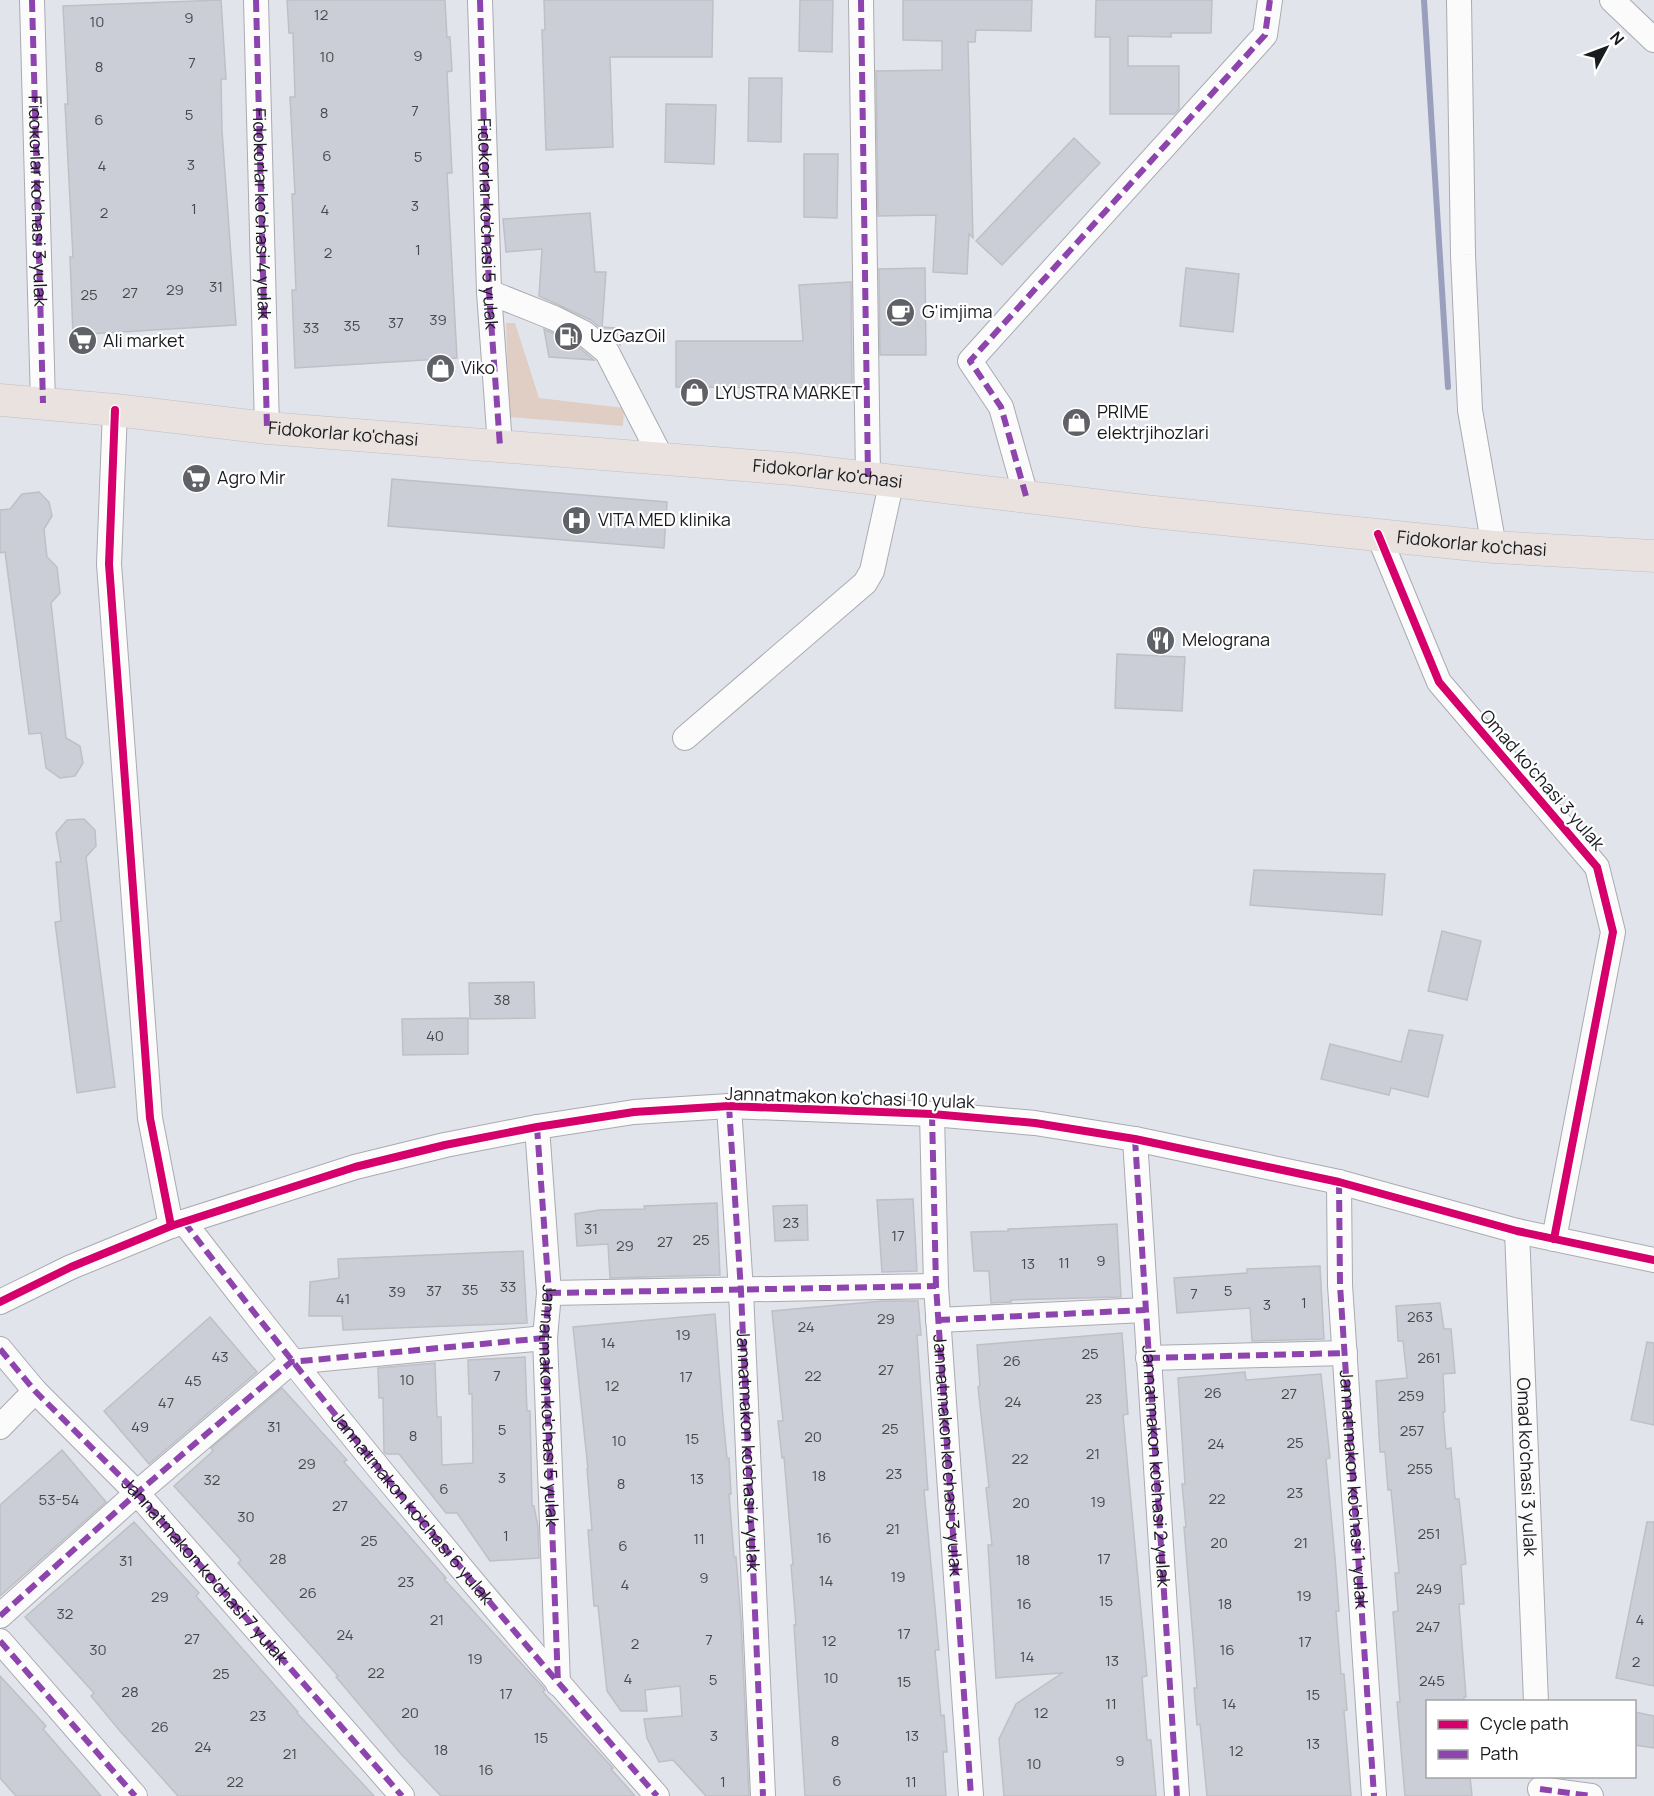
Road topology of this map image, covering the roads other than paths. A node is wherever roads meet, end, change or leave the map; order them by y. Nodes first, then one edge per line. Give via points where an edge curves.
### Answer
1 (32, 0) edge
2 (256, 0) edge
3 (480, 0) edge
4 (861, 0) edge
5 (1270, 0) edge
6 (1459, 0) edge
7 (1612, 0) edge
8 (1654, 40) edge
9 (489, 292) junction
10 (0, 400) edge
11 (43, 403) junction
12 (115, 410) junction
13 (267, 428) junction
14 (500, 446) junction
15 (662, 459) junction
16 (880, 479) junction
17 (1026, 496) junction
18 (1378, 534) junction
19 (1494, 546) junction
20 (1654, 556) edge
21 (685, 738) dead end
22 (729, 1106) junction
23 (932, 1114) junction
24 (537, 1127) junction
25 (1135, 1139) junction
26 (1339, 1182) junction
27 (178, 1224) junction
28 (1517, 1231) junction
29 (1554, 1239) junction
30 (1654, 1260) edge
31 (936, 1286) junction
32 (741, 1291) junction
33 (549, 1293) junction
34 (0, 1302) edge
35 (1145, 1310) junction
36 (938, 1320) junction
37 (545, 1338) junction
38 (0, 1350) edge
39 (1345, 1353) junction
40 (1148, 1358) junction
41 (291, 1362) junction
42 (35, 1391) junction
43 (0, 1427) edge
44 (137, 1493) junction
45 (0, 1616) edge
46 (0, 1641) edge
47 (558, 1684) junction
48 (1536, 1700) edge
49 (1540, 1787) edge
50 (135, 1796) edge
51 (402, 1796) edge
52 (657, 1796) edge
53 (763, 1796) edge
54 (971, 1796) edge
55 (1177, 1796) edge
56 (1374, 1796) edge
57 (1591, 1796) edge

1 - 11 street, Fidokorlar ko'chasi 3 yulak
2 - 13 street, Fidokorlar ko'chasi 4 yulak
3 - 9 street, Fidokorlar ko'chasi 5 yulak
4 - 16 street
5 - 17 street via 1265,35 970,361 1001,407
6 - 19 street via 1470,410
7 - 8 street
9 - 14 street, Fidokorlar ko'chasi 5 yulak
9 - 15 street via 584,333 607,352
10 - 11 main road, Fidokorlar ko'chasi
11 - 12 main road, Fidokorlar ko'chasi
12 - 13 main road, Fidokorlar ko'chasi
12 - 27 street via 110,575 150,1118
13 - 14 main road, Fidokorlar ko'chasi
14 - 15 main road, Fidokorlar ko'chasi
15 - 16 main road, Fidokorlar ko'chasi
16 - 17 main road, Fidokorlar ko'chasi
16 - 21 street via 872,571 865,583
17 - 18 main road, Fidokorlar ko'chasi
18 - 19 main road, Fidokorlar ko'chasi
18 - 29 street, Omad ko'chasi 3 yulak via 1438,682 1597,867 1613,932
19 - 20 main road, Fidokorlar ko'chasi
22 - 23 street, Jannatmakon ko'chasi 10 yulak
22 - 24 street, Jannatmakon ko'chasi 10 yulak via 634,1112
22 - 32 street, Jannatmakon ko'chasi 4 yulak
23 - 25 street, Jannatmakon ko'chasi 10 yulak via 1035,1123
23 - 31 street, Jannatmakon ko'chasi 3 yulak
24 - 27 street, Jannatmakon ko'chasi 10 yulak via 355,1167
24 - 33 street, Jannatmakon ko'chasi 5 yulak
25 - 26 street, Jannatmakon ko'chasi 10 yulak
25 - 35 street, Jannatmakon ko'chasi 2 yulak
26 - 28 street, Jannatmakon ko'chasi 10 yulak
26 - 39 street, Jannatmakon ko'chasi 1 yulak
27 - 34 street, Jannatmakon ko'chasi 10 yulak via 71,1267
27 - 41 street, Jannatmakon ko'chasi 6 yulak
28 - 29 street, Jannatmakon ko'chasi 10 yulak
28 - 48 street, Omad ko'chasi 3 yulak
29 - 30 street, Jannatmakon ko'chasi 10 yulak
31 - 32 street
31 - 36 street, Jannatmakon ko'chasi 3 yulak
32 - 33 street
32 - 53 street, Jannatmakon ko'chasi 4 yulak
33 - 37 street, Jannatmakon ko'chasi 5 yulak
35 - 36 street
35 - 40 street, Jannatmakon ko'chasi 2 yulak
36 - 54 street, Jannatmakon ko'chasi 3 yulak
37 - 41 street
37 - 47 street, Jannatmakon ko'chasi 5 yulak
38 - 42 street, Jannatmakon ko'chasi 7 yulak
39 - 40 street
39 - 56 street, Jannatmakon ko'chasi 1 yulak
40 - 55 street, Jannatmakon ko'chasi 2 yulak
41 - 44 street
41 - 47 street, Jannatmakon ko'chasi 6 yulak
42 - 43 street
42 - 44 street, Jannatmakon ko'chasi 7 yulak
44 - 45 street
44 - 51 street, Jannatmakon ko'chasi 7 yulak
46 - 50 street
47 - 52 street, Jannatmakon ko'chasi 6 yulak
49 - 57 street

